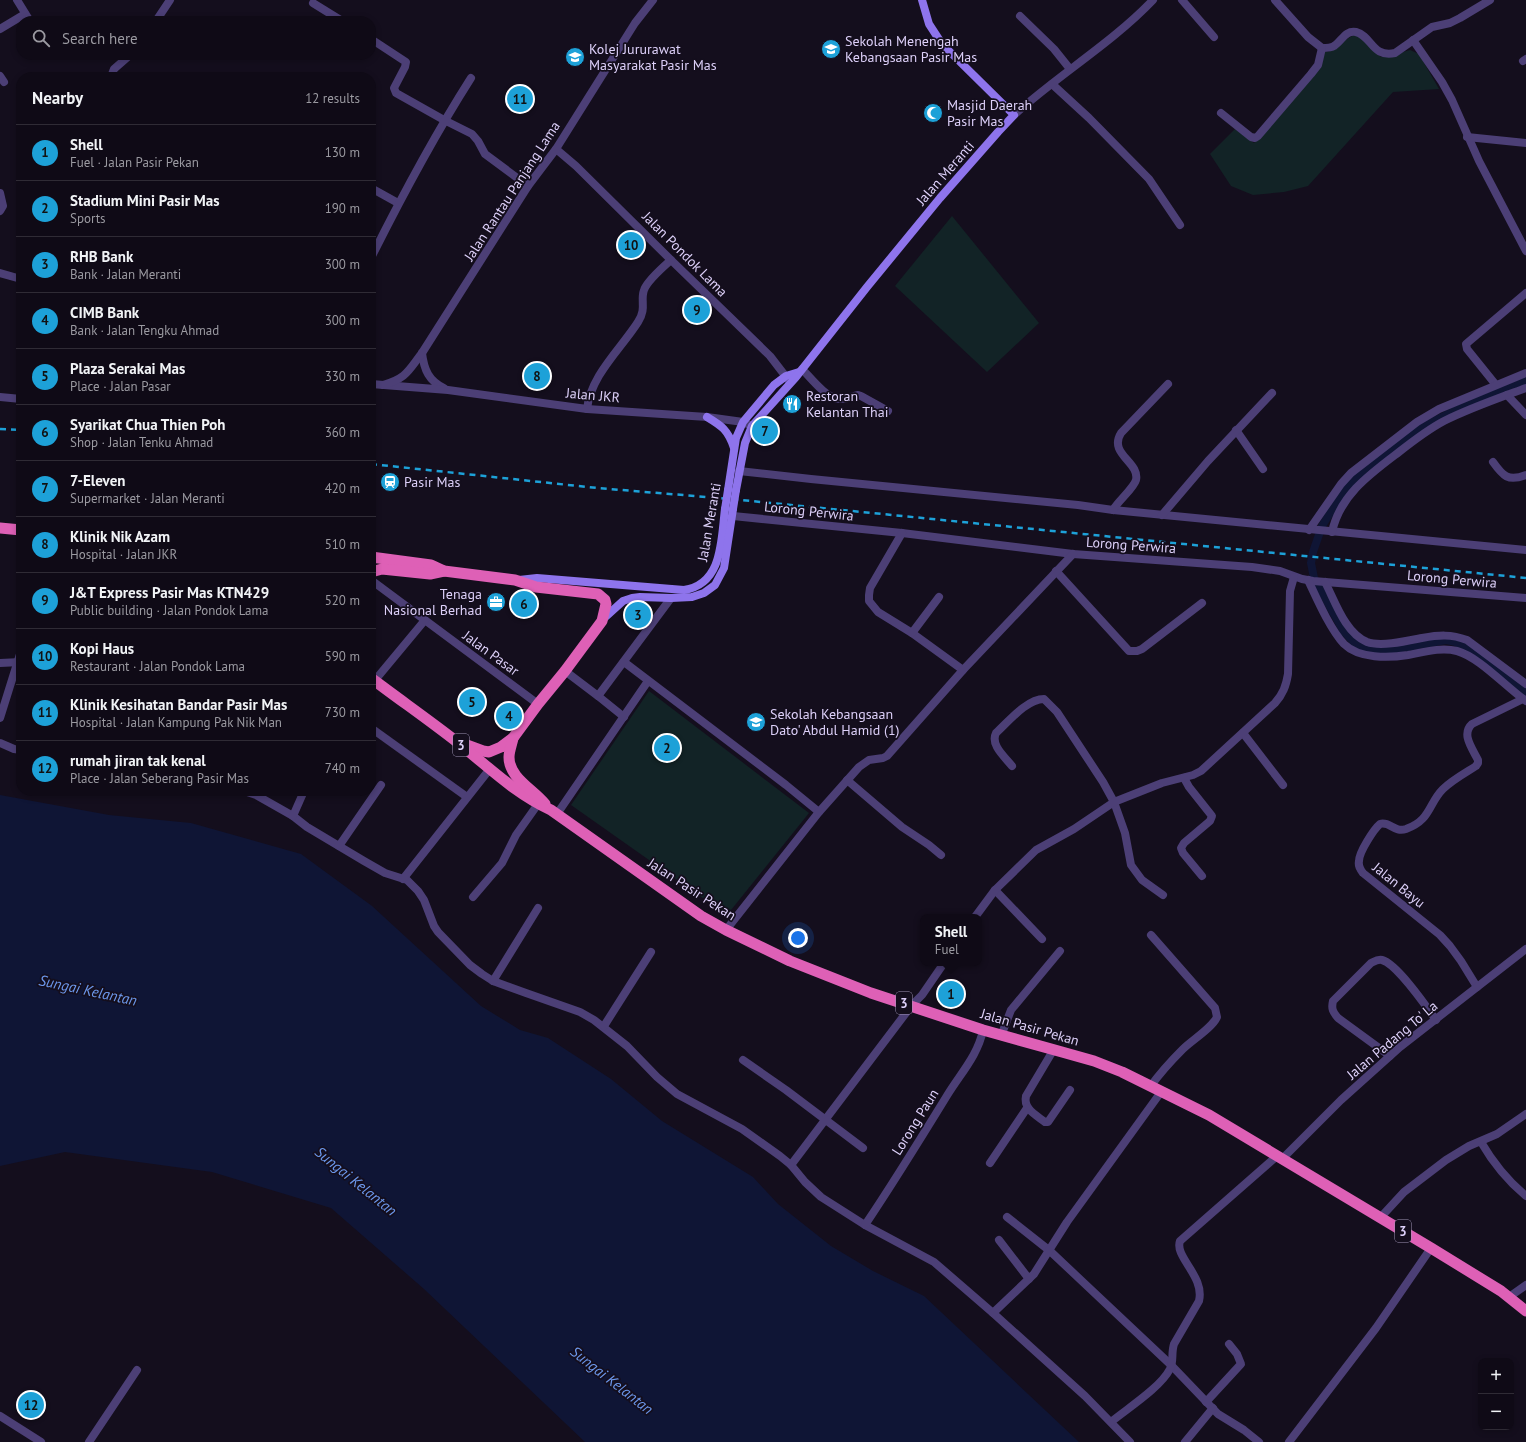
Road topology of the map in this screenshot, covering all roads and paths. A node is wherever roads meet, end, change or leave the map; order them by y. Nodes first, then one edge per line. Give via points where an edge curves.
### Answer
1 (17, 0) edge
2 (170, 0) edge
3 (653, 0) edge
4 (922, 0) edge
5 (1153, 0) edge
6 (1182, 0) edge
7 (1276, 0) edge
8 (1490, 0) edge
9 (314, 3) dead end
10 (1476, 4) edge
11 (27, 16) edge
12 (159, 16) edge
13 (334, 16) edge
14 (1020, 16) dead end
15 (16, 23) edge
16 (0, 29) edge
17 (1214, 37) dead end
18 (1413, 40) junction
19 (376, 42) edge
20 (1322, 48) junction
21 (124, 60) edge
22 (1070, 69) junction
23 (113, 72) edge
24 (471, 78) dead end
25 (1052, 84) junction
26 (1221, 113) dead end
27 (1014, 115) junction
28 (444, 120) junction
29 (1467, 137) junction
30 (1526, 143) edge
31 (556, 149) junction
32 (528, 186) junction
33 (376, 191) edge
34 (0, 193) edge
35 (398, 203) junction
36 (0, 211) edge
37 (1180, 225) dead end
38 (376, 240) edge
39 (380, 241) junction
40 (376, 249) edge
41 (1526, 251) edge
42 (671, 260) junction
43 (0, 273) edge
44 (16, 278) edge
45 (1526, 293) edge
46 (422, 354) junction
47 (801, 371) junction
48 (1526, 373) edge
49 (789, 379) junction
50 (376, 384) edge
51 (1168, 384) dead end
52 (383, 385) junction
53 (1496, 385) junction
54 (1526, 388) edge
55 (448, 390) junction
56 (1272, 393) dead end
57 (1508, 395) junction
58 (0, 398) edge
59 (16, 399) edge
60 (587, 409) junction
61 (888, 412) dead end
62 (1526, 415) edge
63 (707, 417) junction
64 (743, 422) junction
65 (752, 426) junction
66 (1236, 430) junction
67 (734, 448) junction
68 (1493, 462) dead end
69 (1263, 469) dead end
70 (739, 470) junction
71 (1526, 475) edge
72 (732, 490) junction
73 (1113, 510) junction
74 (730, 512) junction
75 (1162, 515) junction
76 (0, 528) edge
77 (16, 530) edge
78 (1312, 530) junction
79 (1330, 532) junction
80 (902, 533) junction
81 (1526, 550) edge
82 (1073, 554) junction
83 (376, 558) edge
84 (376, 571) edge
85 (444, 571) junction
86 (1056, 571) junction
87 (709, 576) junction
88 (1294, 577) junction
89 (515, 580) junction
90 (1311, 580) junction
91 (718, 582) junction
92 (1324, 582) junction
93 (591, 583) junction
94 (376, 584) edge
95 (598, 594) junction
96 (939, 597) dead end
97 (672, 598) junction
98 (1526, 598) edge
99 (1202, 603) dead end
100 (425, 620) junction
101 (602, 621) junction
102 (912, 633) junction
103 (16, 662) edge
104 (624, 662) junction
105 (0, 663) edge
106 (963, 670) junction
107 (16, 671) edge
108 (565, 671) junction
109 (376, 676) edge
110 (648, 682) junction
111 (376, 684) edge
112 (1526, 684) edge
113 (598, 696) junction
114 (1524, 700) edge
115 (538, 704) junction
116 (624, 716) junction
117 (0, 718) edge
118 (376, 732) edge
119 (1243, 733) junction
120 (513, 738) junction
121 (0, 742) edge
122 (458, 742) junction
123 (16, 749) edge
124 (1012, 766) dead end
125 (489, 770) junction
126 (1184, 778) junction
127 (847, 780) junction
128 (381, 785) dead end
129 (1283, 785) dead end
130 (376, 792) edge
131 (258, 796) edge
132 (302, 796) edge
133 (373, 796) edge
134 (466, 797) junction
135 (1114, 802) junction
136 (538, 804) junction
137 (554, 812) junction
138 (819, 812) junction
139 (292, 816) junction
140 (339, 846) junction
141 (940, 855) dead end
142 (1202, 876) dead end
143 (403, 879) junction
144 (995, 890) junction
145 (1163, 895) dead end
146 (473, 898) dead end
147 (538, 908) dead end
148 (977, 914) edge
149 (726, 930) junction
150 (1151, 935) dead end
151 (1042, 939) dead end
152 (1526, 949) edge
153 (1060, 951) dead end
154 (652, 952) dead end
155 (942, 966) edge
156 (493, 980) junction
157 (1477, 987) junction
158 (912, 1005) junction
159 (1436, 1020) junction
160 (604, 1026) junction
161 (983, 1030) junction
162 (1001, 1036) junction
163 (1054, 1049) junction
164 (1390, 1056) junction
165 (743, 1060) dead end
166 (1150, 1086) junction
167 (1070, 1090) dead end
168 (1161, 1092) junction
169 (1027, 1108) junction
170 (1526, 1114) edge
171 (826, 1120) junction
172 (1481, 1142) junction
173 (863, 1148) dead end
174 (1279, 1157) junction
175 (990, 1163) dead end
176 (791, 1165) junction
177 (1526, 1196) edge
178 (1007, 1217) dead end
179 (1380, 1218) junction
180 (865, 1225) junction
181 (999, 1240) dead end
182 (1431, 1248) junction
183 (1050, 1251) junction
184 (1030, 1279) junction
185 (1526, 1285) edge
186 (1509, 1297) junction
187 (1526, 1311) edge
188 (993, 1313) junction
189 (1229, 1344) dead end
190 (1172, 1365) junction
191 (137, 1370) dead end
192 (1206, 1402) junction
193 (1213, 1408) junction
194 (0, 1416) edge
195 (1111, 1422) junction
196 (41, 1442) edge
197 (89, 1442) edge
198 (1130, 1442) edge
199 (1185, 1442) edge
200 (1259, 1442) edge
201 (1289, 1442) edge

1 - 11 street
2 - 12 street
3 - 31 street, Jalan Rantau Panjang Lama
4 - 27 main road via 929,24 942,44
5 - 22 street, Jalan Meranti
6 - 17 street
7 - 20 street via 1308,37
8 - 10 street
9 - 13 street
10 - 18 street via 1450,23 1432,27
14 - 22 street via 1054,49
15 - 16 street
18 - 20 street via 1395,53 1384,54 1360,34 1349,32 1334,46
18 - 29 street via 1452,100
19 - 28 street via 406,62 394,88 396,93
20 - 26 street via 1318,64 1258,136 1251,137
21 - 23 street
22 - 25 street, Jalan Meranti
24 - 28 street
25 - 27 street, Jalan Meranti
25 - 37 street via 1149,179
27 - 47 main road, Jalan Meranti via 935,204
28 - 32 street via 472,134 485,154
28 - 35 street
29 - 30 street
29 - 41 street
31 - 32 street, Jalan Rantau Panjang Lama
31 - 42 street, Jalan Pondok Lama via 582,171
32 - 46 street, Jalan Rantau Panjang Lama
33 - 35 street
34 - 36 street via 3,206
35 - 39 street
38 - 39 street
39 - 40 street
42 - 49 street, Jalan Pondok Lama via 770,356
42 - 60 street via 646,286 641,315 600,375
43 - 44 street
45 - 53 street via 1466,344 1467,349
46 - 52 street, Jalan Rantau Panjang Lama via 405,375 395,382
46 - 55 street via 427,373 436,384
47 - 49 main road, Jalan Meranti
47 - 61 street via 832,397 839,399 858,395
48 - 53 street
49 - 64 main road, Jalan Meranti via 766,394
49 - 65 main road, Jalan Meranti
50 - 52 street, Jalan JKR
51 - 73 street via 1118,438 1118,446 1137,478
52 - 55 street, Jalan JKR
53 - 78 street via 1428,414 1361,464 1341,484
54 - 57 street
55 - 60 street, Jalan JKR
56 - 66 street
57 - 62 street
57 - 79 street via 1425,432 1373,472 1350,495 1338,512
58 - 59 street
60 - 63 street, Jalan JKR
63 - 64 street, Jalan JKR
63 - 67 main road via 728,432
64 - 65 street, Jalan JKR
64 - 67 main road, Jalan Meranti
65 - 70 main road, Jalan Meranti
66 - 69 street
66 - 75 street
67 - 72 main road, Jalan Meranti
68 - 71 street via 1507,478
70 - 72 main road, Jalan Meranti
70 - 73 street
72 - 74 main road, Jalan Meranti, bridge
73 - 75 street
74 - 80 street, Lorong Perwira
74 - 87 main road, Jalan Meranti via 715,567
74 - 91 main road, Jalan Meranti via 724,568
75 - 78 street
76 - 77 highway
78 - 79 street
79 - 81 street
80 - 82 street, Lorong Perwira
80 - 102 street via 868,594 869,601 878,612
82 - 86 street
82 - 88 street, Lorong Perwira via 1252,567 1280,571
83 - 85 highway via 431,565
84 - 85 highway via 382,569 430,574
85 - 89 highway
86 - 99 street via 1129,651 1142,649
86 - 106 street
87 - 91 main road
87 - 93 main road, Jalan Meranti via 698,586 684,590
88 - 90 street, Lorong Perwira
88 - 119 street via 1290,591 1288,674 1285,687 1275,703
89 - 93 main road, Jalan Meranti via 537,578
89 - 95 highway via 536,587
90 - 92 street, Lorong Perwira
90 - 114 street via 1325,615 1345,645 1372,656 1395,657 1434,650 1458,651 1481,665
91 - 97 main road, Jalan Meranti via 697,596
92 - 98 street, Lorong Perwira
92 - 112 street via 1346,622 1359,638 1377,644 1444,634 1457,636 1467,640
93 - 95 highway
94 - 100 street, Jalan Pasar
95 - 101 highway, 3 via 606,604
96 - 102 street
97 - 101 main road, Jalan Meranti via 632,598 623,601
97 - 104 street
100 - 109 street
100 - 115 street, Jalan Pasar
101 - 108 highway, 3
102 - 106 street
103 - 105 street
104 - 110 street
104 - 113 street
106 - 127 street via 887,756 864,763
107 - 117 street
108 - 113 street
108 - 115 highway, 3
110 - 116 street
110 - 138 street
111 - 122 highway, Jalan Pasir Pekan / 3
113 - 116 street
114 - 157 street, Jalan Bayu via 1472,724 1467,734 1478,760 1476,766 1441,790 1427,814 1413,826 1400,830 1386,823 1380,824 1359,861 1362,873 1450,946
115 - 120 highway, 3
116 - 137 street
118 - 134 street
119 - 126 street via 1200,771
119 - 129 street
120 - 122 highway, 3 via 489,752
120 - 137 highway, 3 via 508,756 515,774
121 - 123 street
122 - 125 highway, Jalan Pasir Pekan / 3
124 - 135 street via 996,744 994,736 1030,702 1044,698 1057,712
125 - 134 street
125 - 136 highway, Jalan Pasir Pekan / 3
126 - 135 street via 1162,783
126 - 142 street via 1212,816 1210,821 1181,848 1182,853
127 - 138 street
127 - 141 street via 902,827
128 - 130 street
131 - 139 street
132 - 139 street
133 - 140 street
134 - 143 street
135 - 144 street via 1036,850
135 - 145 street via 1125,833 1131,865 1142,880
136 - 137 highway, Jalan Pasir Pekan / 3
136 - 146 street via 516,836 502,863
137 - 149 highway, Jalan Pasir Pekan / 3 via 701,916
138 - 149 street
139 - 140 street
140 - 143 street via 385,873
143 - 156 street via 412,884 424,900 438,932 470,965
144 - 148 street
144 - 151 street
147 - 156 street
149 - 158 highway, Jalan Pasir Pekan / 3 via 790,961 871,993
150 - 166 street via 1215,1008 1217,1017 1212,1025 1170,1062
152 - 157 street, Jalan Padang To' La
153 - 162 street via 1011,1010
154 - 160 street
155 - 158 street
156 - 160 street via 580,1012
157 - 159 street, Jalan Padang To' La
158 - 161 highway, Jalan Pasir Pekan / 3
158 - 171 street
159 - 164 street, Jalan Padang To' La
159 - 164 street via 1406,980 1388,963 1382,960 1371,963 1333,1001 1331,1007 1338,1018
160 - 176 street via 677,1094 763,1143
161 - 162 highway, Jalan Pasir Pekan / 3
161 - 180 street, Lorong Paun via 970,1062
162 - 163 highway, Jalan Pasir Pekan / 3
163 - 166 highway, Jalan Pasir Pekan / 3 via 1094,1061
163 - 169 street via 1026,1096
164 - 174 street, Jalan Padang To' La
165 - 171 street
166 - 168 highway, Jalan Pasir Pekan / 3
167 - 169 street via 1048,1122
168 - 174 highway, Jalan Pasir Pekan / 3 via 1209,1115
168 - 183 street via 1071,1216
169 - 175 street
170 - 172 street
171 - 173 street
171 - 176 street
172 - 177 street via 1516,1188
172 - 179 street via 1459,1152 1425,1175 1389,1206
174 - 179 highway, 3
174 - 190 street, Jalan Padang To' La via 1180,1241 1178,1247 1199,1284 1200,1295 1174,1344
176 - 180 street via 821,1197
178 - 183 street
179 - 182 highway, 3
180 - 188 street via 934,1262
181 - 184 street
182 - 186 highway, 3
182 - 201 street via 1376,1328
183 - 184 street
183 - 190 street
184 - 188 street
185 - 186 street
186 - 187 highway, 3
188 - 195 street
189 - 192 street via 1238,1354 1241,1364
190 - 192 street
190 - 195 street via 1164,1377
191 - 197 street
192 - 193 street
193 - 199 street
193 - 200 street
194 - 196 street
195 - 198 street

